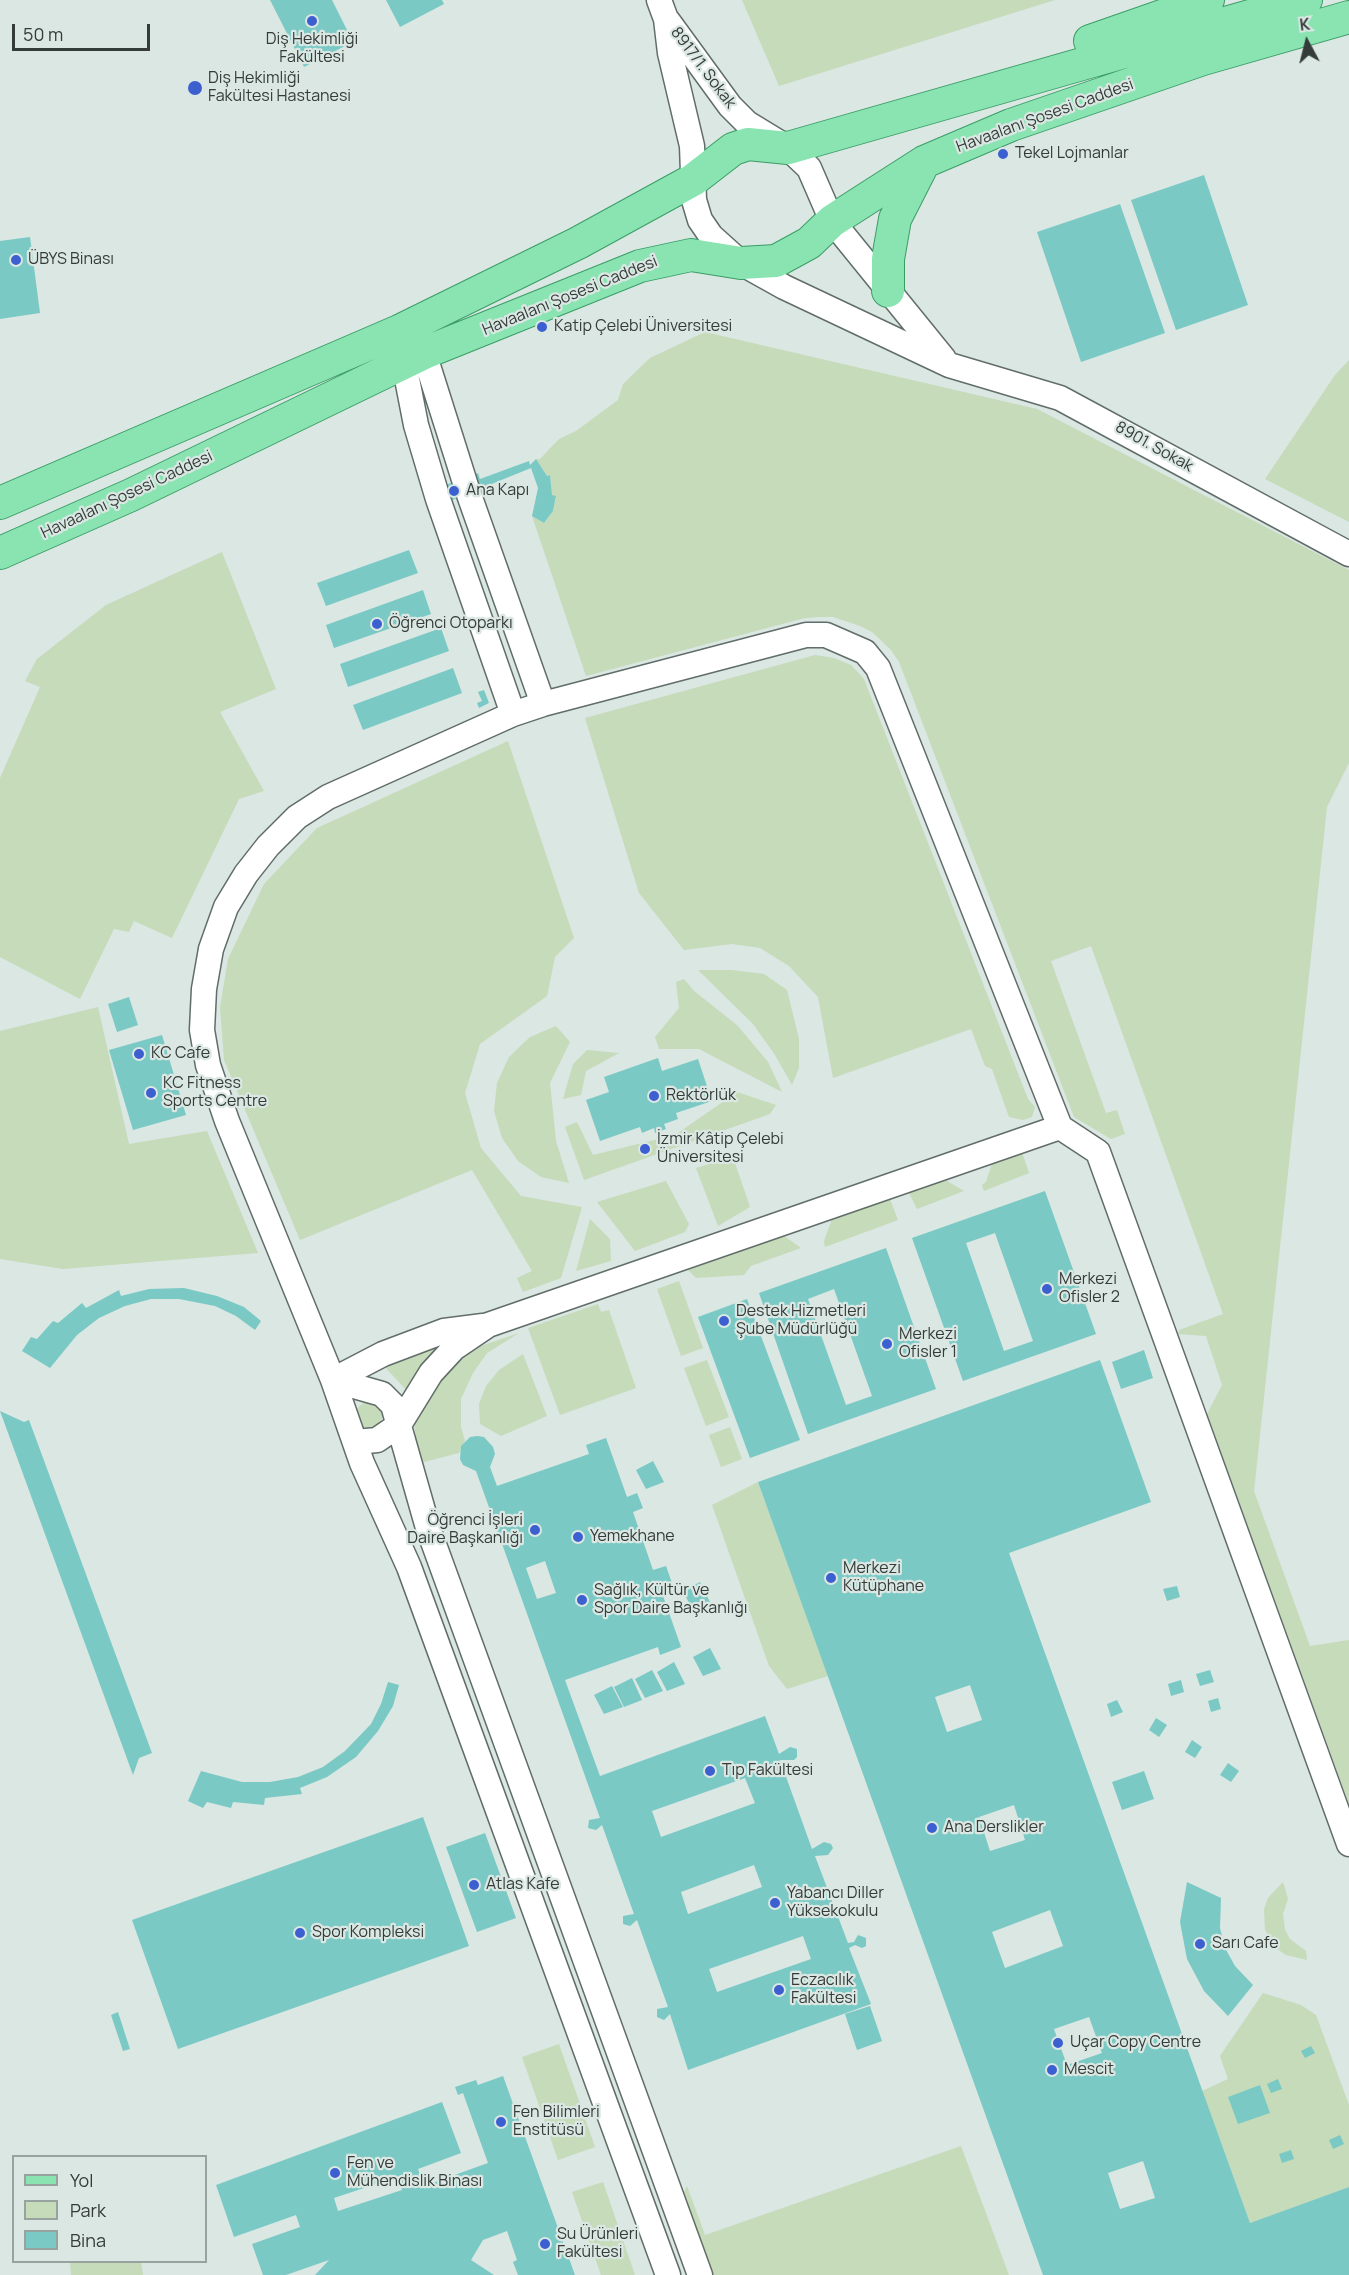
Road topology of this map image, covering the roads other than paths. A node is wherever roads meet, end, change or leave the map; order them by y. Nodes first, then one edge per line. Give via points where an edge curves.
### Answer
1 (1208, 0) edge
2 (1306, 0) edge
3 (663, 9) edge
4 (1349, 16) edge
5 (1349, 35) edge
6 (993, 88) junction
7 (1011, 125) junction
8 (788, 148) junction
9 (924, 162) junction
10 (693, 180) junction
11 (832, 221) junction
12 (741, 263) junction
13 (888, 291) junction
14 (399, 331) junction
15 (413, 358) junction
16 (949, 364) junction
17 (0, 503) edge
18 (0, 553) edge
19 (1349, 554) edge
20 (543, 704) junction
21 (513, 714) junction
22 (1060, 1127) junction
23 (488, 1325) junction
24 (333, 1380) junction
25 (399, 1425) junction
26 (355, 1442) junction
27 (1349, 1844) edge
28 (633, 2094) junction
29 (605, 2103) junction
30 (668, 2275) edge
31 (700, 2275) edge

1 - 6 main road via 1070,49
2 - 6 main road
3 - 8 street, 8917/1. Sokak via 730,106 747,123
3 - 10 street, 8917/1. Sokak via 692,146
4 - 7 main road, Havaalanı Şosesi Caddesi via 1203,59
5 - 7 main road via 1154,98
6 - 8 main road
7 - 9 main road, Havaalanı Şosesi Caddesi
8 - 10 main road via 748,144 733,149
8 - 11 street, 8917/1. Sokak via 809,168
9 - 11 main road, Havaalanı Şosesi Caddesi
9 - 13 main road via 895,219 888,259
10 - 12 street, 8917/1. Sokak via 700,220 711,236
10 - 14 main road via 578,243
11 - 12 main road, Havaalanı Şosesi Caddesi via 792,254 776,261
11 - 13 street
12 - 15 main road, Havaalanı Şosesi Caddesi via 691,255 640,266
12 - 16 street, 8901. Sokak
13 - 16 street
14 - 15 street
14 - 17 main road
15 - 18 main road, Havaalanı Şosesi Caddesi via 131,495
15 - 20 street via 467,489
15 - 21 street via 416,425
16 - 19 street, 8901. Sokak via 1060,398
20 - 21 street
20 - 22 street via 806,635 826,635 865,652 878,668
21 - 24 street via 328,797 297,817 246,874 226,908 211,949 202,1030 208,1065
22 - 23 street
22 - 27 street via 1098,1152
23 - 24 street via 444,1330 383,1354
23 - 25 street via 454,1348 431,1373
24 - 25 street via 382,1394 393,1405
24 - 26 street
25 - 26 street via 377,1440
25 - 28 street via 428,1528
26 - 29 street via 408,1567
28 - 29 street
28 - 31 street
29 - 30 street

